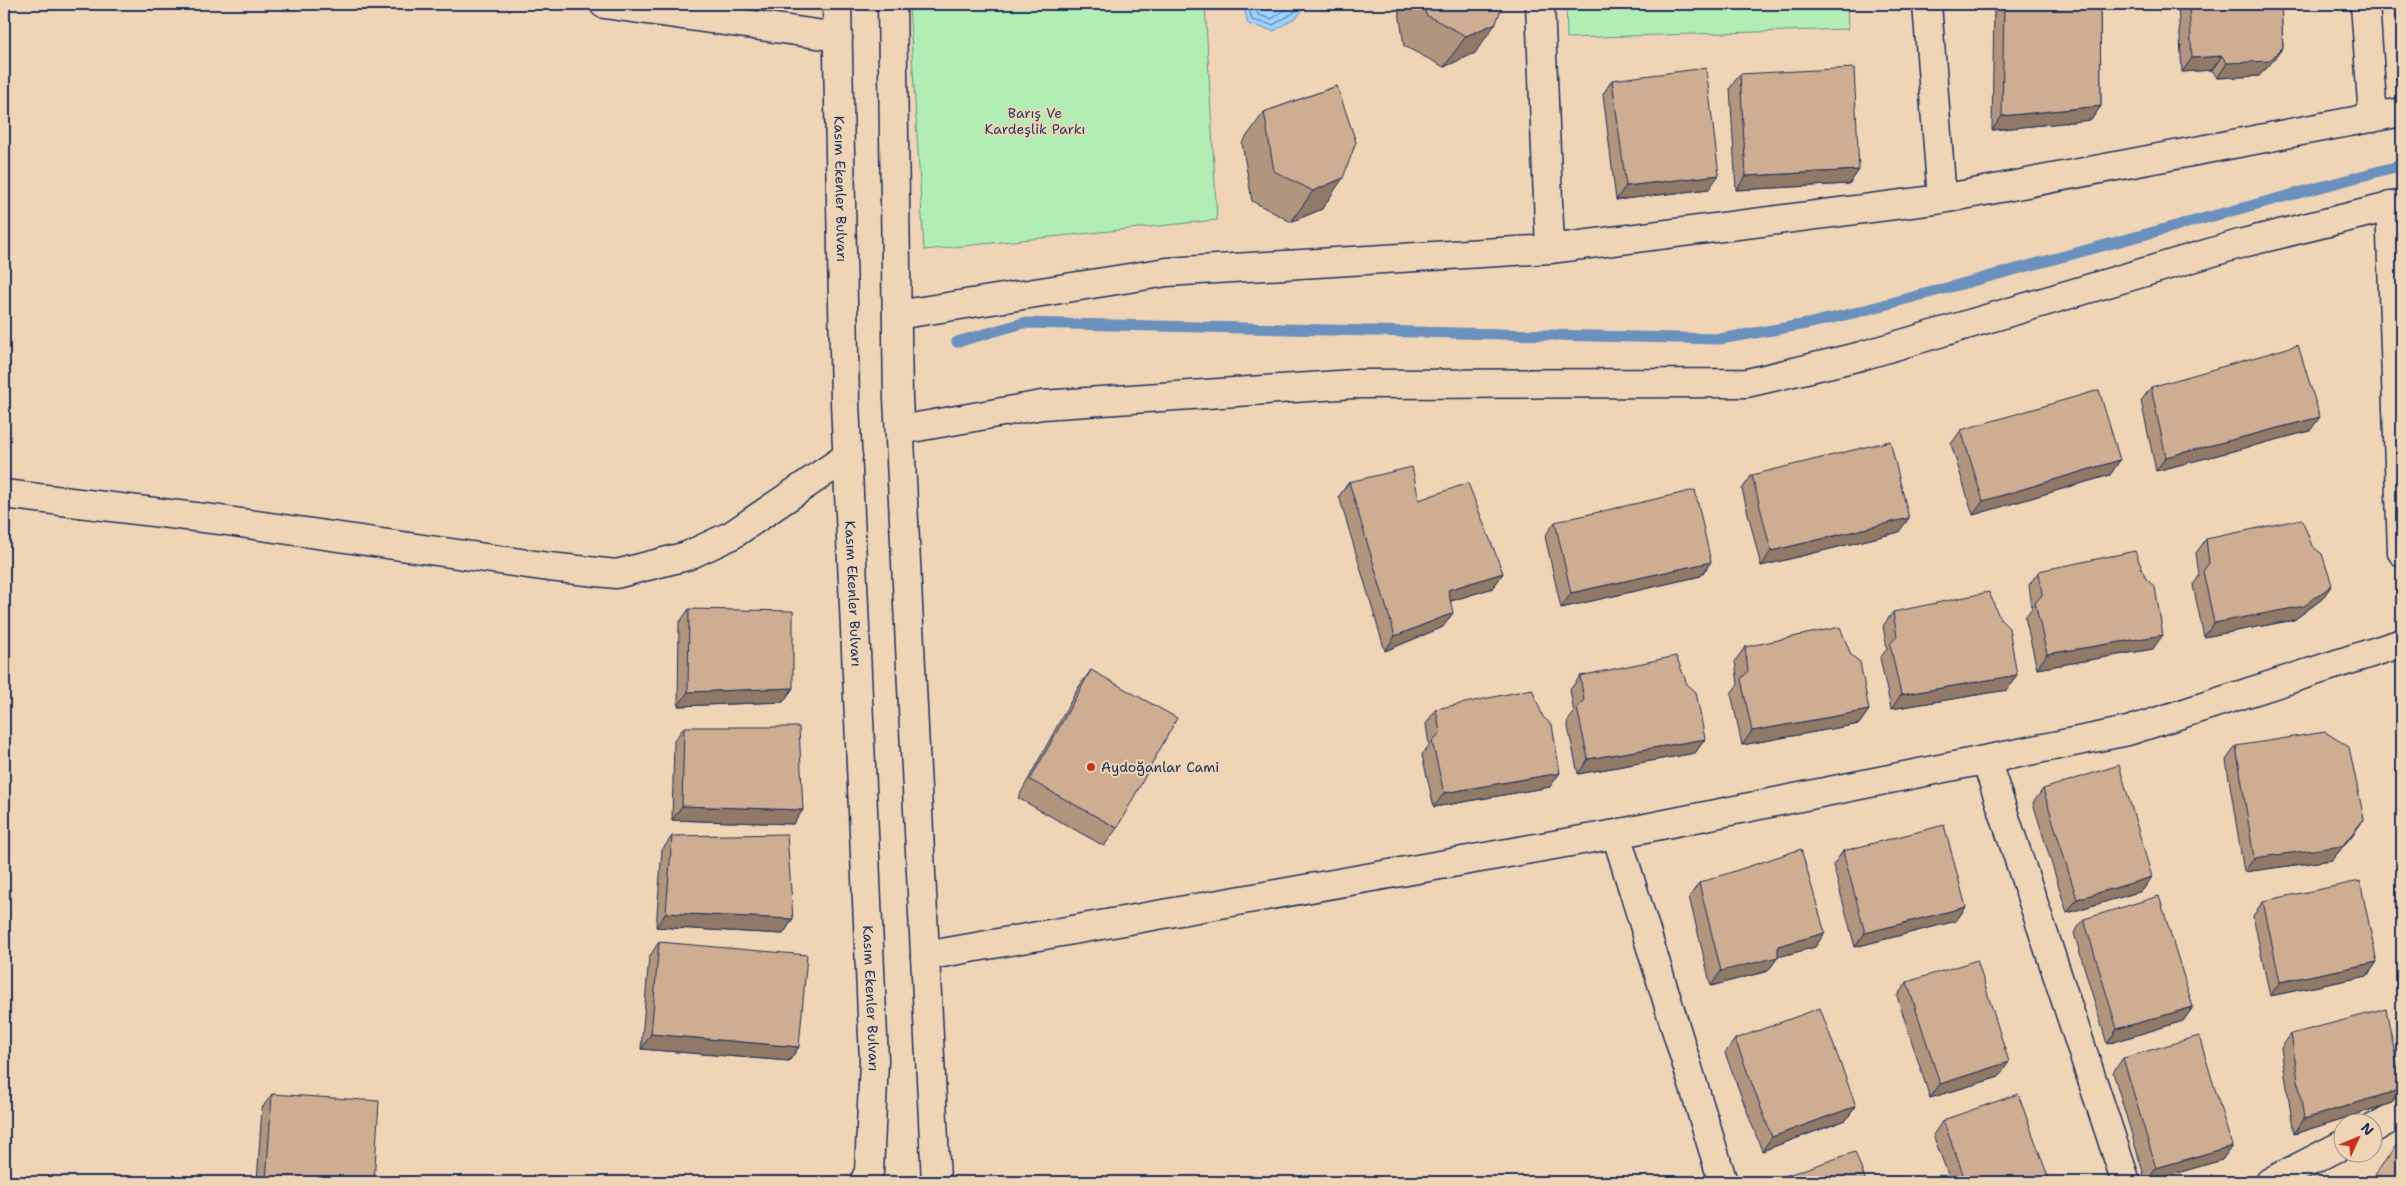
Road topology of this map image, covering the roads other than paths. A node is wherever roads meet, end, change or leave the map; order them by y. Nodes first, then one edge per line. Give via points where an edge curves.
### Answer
1 (604, 4) edge
2 (837, 4) edge
3 (892, 4) edge
4 (1540, 4) edge
5 (1927, 4) edge
6 (2365, 4) edge
7 (838, 37) junction
8 (2402, 112) edge
9 (2373, 118) junction
10 (1942, 200) junction
11 (2396, 205) edge
12 (1550, 249) junction
13 (897, 315) junction
14 (900, 430) junction
15 (848, 456) junction
16 (4, 494) edge
17 (2402, 552) edge
18 (2402, 642) edge
19 (1986, 760) junction
20 (1616, 834) junction
21 (925, 956) junction
22 (2402, 1112) edge
23 (2384, 1122) edge
24 (2334, 1150) edge
25 (2282, 1180) edge
26 (864, 1182) edge
27 (936, 1182) edge
28 (1722, 1182) edge
29 (2126, 1182) edge

1 - 7 street
2 - 7 street, Kasım Ekenler Bulvarı
3 - 13 street
4 - 12 street
5 - 10 street
6 - 9 street
7 - 15 street, Kasım Ekenler Bulvarı
8 - 9 street
9 - 10 street
10 - 12 street
11 - 14 street via 2243,243 1861,356 1747,383 1354,384 1042,405
11 - 17 street
12 - 13 street via 1167,272
13 - 14 street
14 - 21 street
15 - 16 street via 732,534 687,556 616,574
15 - 26 street, Kasım Ekenler Bulvarı via 874,1060 869,1172
18 - 19 street via 2128,731
19 - 20 street
19 - 29 street
20 - 21 street
20 - 28 street
21 - 27 street
22 - 23 street
24 - 25 street

